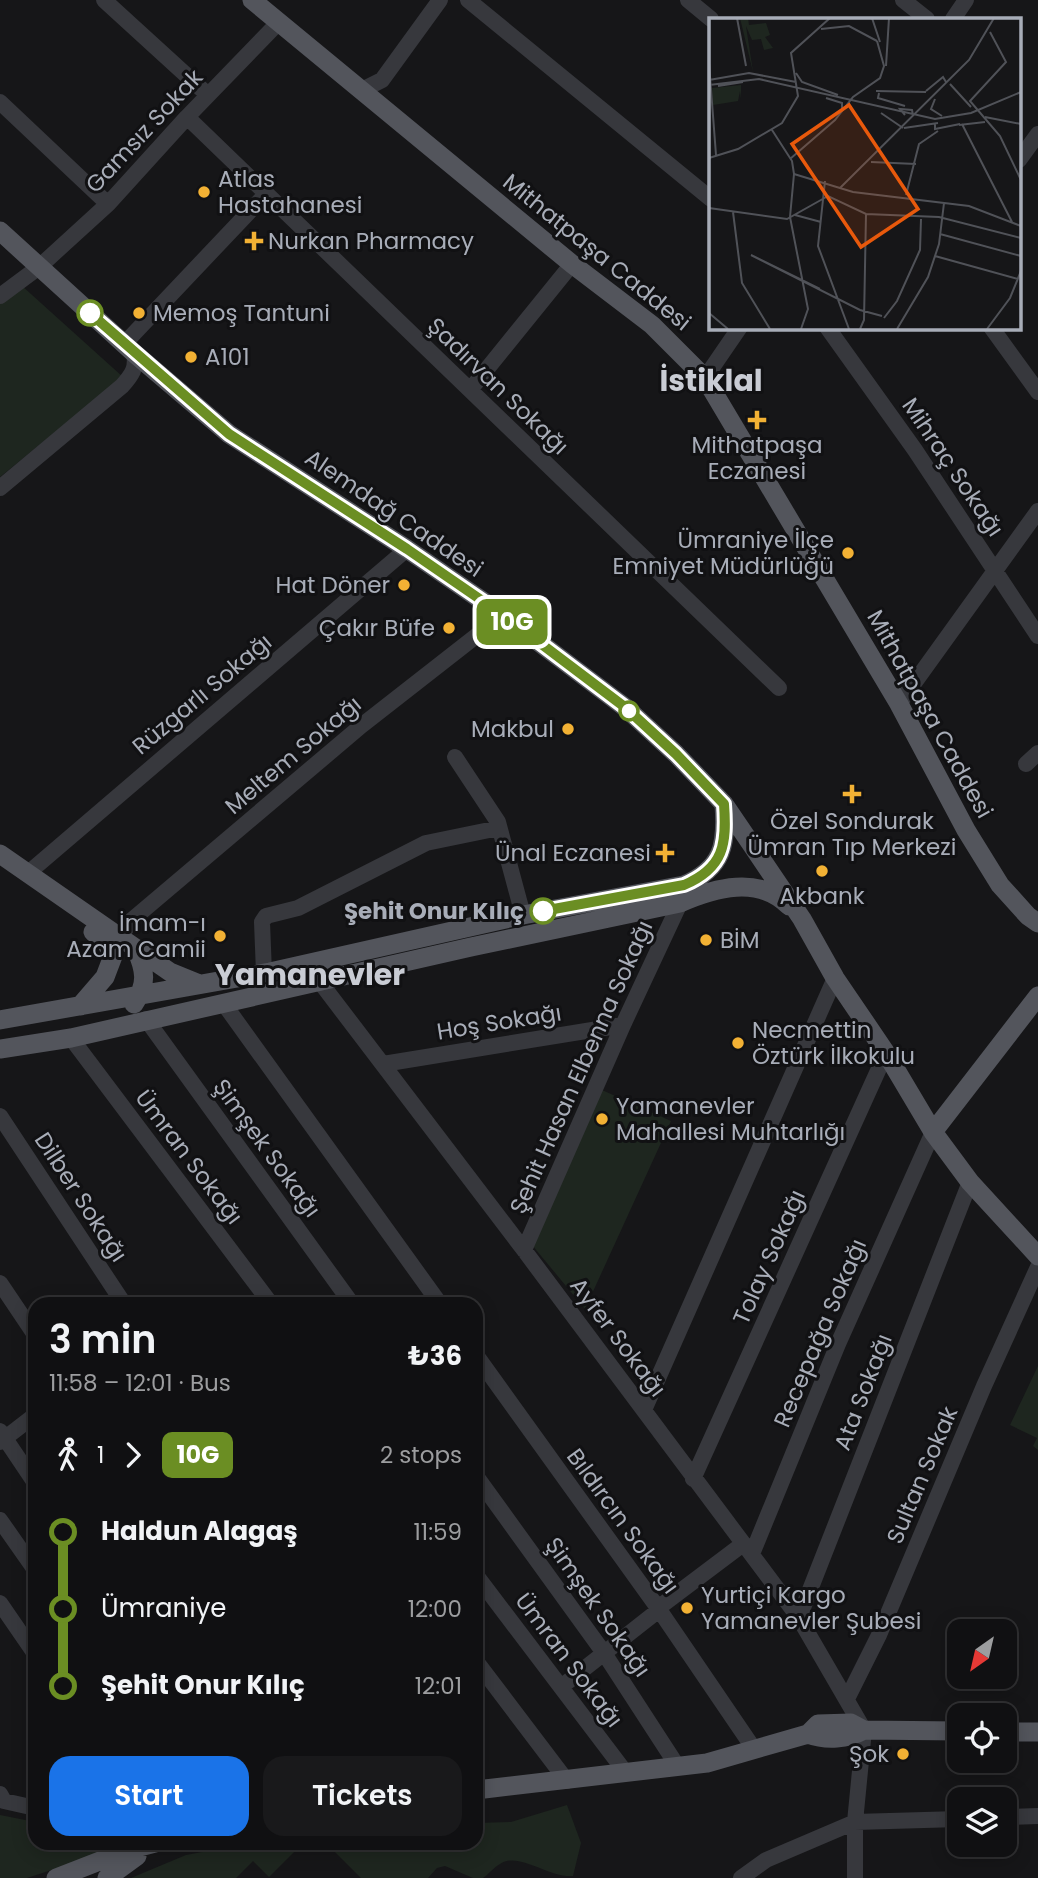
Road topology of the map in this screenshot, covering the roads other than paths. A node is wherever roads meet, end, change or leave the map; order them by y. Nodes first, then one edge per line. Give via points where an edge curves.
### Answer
1 (104, 0) edge
2 (252, 0) edge
3 (440, 0) edge
4 (468, 0) edge
5 (688, 0) edge
6 (903, 0) edge
7 (966, 0) edge
8 (710, 18) edge
9 (926, 18) edge
10 (954, 18) edge
11 (279, 22) junction
12 (362, 90) junction
13 (208, 94) junction
14 (0, 102) edge
15 (187, 117) junction
16 (1036, 140) edge
17 (1020, 159) edge
18 (266, 194) junction
19 (709, 197) edge
20 (108, 204) junction
21 (0, 230) edge
22 (572, 264) junction
23 (39, 267) junction
24 (0, 296) edge
25 (739, 329) edge
26 (828, 329) edge
27 (992, 329) edge
28 (129, 349) junction
29 (705, 378) junction
30 (470, 390) junction
31 (1038, 392) edge
32 (0, 488) edge
33 (1038, 511) edge
34 (407, 549) junction
35 (995, 570) junction
36 (503, 615) junction
37 (1038, 636) edge
38 (779, 688) dead end
39 (899, 704) junction
40 (455, 757) dead end
41 (724, 804) junction
42 (499, 828) junction
43 (0, 854) edge
44 (27, 874) junction
45 (680, 903) junction
46 (523, 915) junction
47 (802, 919) junction
48 (1038, 923) edge
49 (120, 937) junction
50 (136, 948) junction
51 (314, 962) junction
52 (264, 973) junction
53 (835, 978) junction
54 (320, 982) junction
55 (200, 984) junction
56 (141, 995) junction
57 (1038, 996) edge
58 (224, 1004) junction
59 (80, 1006) junction
60 (173, 1014) junction
61 (146, 1019) junction
62 (0, 1020) edge
63 (623, 1025) junction
64 (101, 1031) junction
65 (71, 1038) junction
66 (0, 1049) edge
67 (886, 1053) junction
68 (383, 1064) junction
69 (0, 1116) edge
70 (933, 1132) junction
71 (970, 1182) junction
72 (524, 1250) junction
73 (1038, 1256) edge
74 (1038, 1267) edge
75 (0, 1283) edge
76 (119, 1297) edge
77 (266, 1297) edge
78 (347, 1297) edge
79 (435, 1297) edge
80 (28, 1325) edge
81 (483, 1365) edge
82 (644, 1410) junction
83 (28, 1420) edge
84 (2, 1437) edge
85 (28, 1473) edge
86 (694, 1479) junction
87 (483, 1486) edge
88 (0, 1520) edge
89 (748, 1549) junction
90 (28, 1560) edge
91 (483, 1584) edge
92 (0, 1603) edge
93 (659, 1609) junction
94 (799, 1618) junction
95 (28, 1644) edge
96 (604, 1653) junction
97 (483, 1670) edge
98 (561, 1687) junction
99 (846, 1699) junction
100 (864, 1730) junction
101 (947, 1731) edge
102 (1017, 1732) edge
103 (1038, 1732) edge
104 (754, 1749) junction
105 (678, 1766) junction
106 (626, 1773) junction
107 (567, 1781) junction
108 (483, 1789) edge
109 (0, 1794) edge
110 (28, 1806) edge
111 (1038, 1816) edge
112 (1017, 1817) edge
113 (947, 1819) edge
114 (855, 1822) junction
115 (128, 1850) edge
116 (146, 1850) edge
117 (56, 1878) edge
118 (107, 1878) edge
119 (741, 1878) edge
120 (856, 1878) edge

1 - 13 street
2 - 11 main road, Mithatpaşa Caddesi
3 - 12 street via 382,80
4 - 19 street
5 - 8 street
6 - 9 street
7 - 10 street
11 - 12 main road, Mithatpaşa Caddesi
11 - 13 street, Gamsız Sokak
12 - 22 main road, Mithatpaşa Caddesi
13 - 15 street, Gamsız Sokak
14 - 20 street
15 - 18 street, Şadırvan Sokağı
15 - 20 street, Gamsız Sokak
16 - 17 street
18 - 28 street
18 - 30 street, Şadırvan Sokağı
20 - 23 street, Gamsız Sokak
21 - 23 main road, Alemdağ Caddesi
22 - 29 main road, Mithatpaşa Caddesi via 652,326
22 - 30 street
23 - 24 street, Gamsız Sokak
23 - 28 main road, Alemdağ Caddesi
25 - 29 street
26 - 35 street, Mihraç Sokağı
27 - 31 street
28 - 32 street via 136,362 122,386
28 - 34 main road, Alemdağ Caddesi via 229,434
29 - 39 main road, Mithatpaşa Caddesi
30 - 38 street, Şadırvan Sokağı
33 - 35 street
34 - 36 main road, Alemdağ Caddesi
34 - 44 street, Rüzgarlı Sokağı
35 - 37 street, Mihraç Sokağı
35 - 39 street
36 - 41 main road, Alemdağ Caddesi via 626,708
36 - 49 street, Meltem Sokağı via 361,726 133,919
39 - 48 main road, Mithatpaşa Caddesi via 1000,886
40 - 42 street
41 - 46 main road via 726,833 718,860 703,877 684,885
41 - 47 main road, Alemdağ Caddesi
42 - 46 street
42 - 52 street via 426,843 298,908 266,916 262,922
43 - 44 main road
44 - 49 main road
44 - 59 main road via 51,901 111,947 111,967
45 - 47 main road via 708,890 736,886 782,898
45 - 54 main road
45 - 63 street, Şehit Hasan Elbenna Sokağı
46 - 51 main road
47 - 53 main road, Alemdağ Caddesi
49 - 50 main road
49 - 56 main road
50 - 55 main road via 183,979
50 - 56 main road via 144,969
51 - 52 main road
51 - 54 main road
52 - 55 main road
53 - 67 main road, Alemdağ Caddesi
53 - 82 street
54 - 58 main road
54 - 68 street, Ayfer Sokağı
55 - 56 main road
56 - 59 main road
56 - 60 main road via 149,1004
56 - 61 main road
56 - 64 main road via 117,1022
57 - 70 main road
58 - 60 main road
58 - 79 street
59 - 62 main road
60 - 61 main road
61 - 64 main road
61 - 78 street, Şimşek Sokağı
63 - 68 street, Hoş Sokağı
63 - 72 street, Şehit Hasan Elbenna Sokağı
64 - 65 main road
65 - 66 main road
65 - 77 street, Ümran Sokağı
67 - 70 main road, Alemdağ Caddesi
67 - 86 street, Tolay Sokağı
68 - 72 street, Ayfer Sokağı
69 - 76 street, Dilber Sokağı
70 - 71 main road, Alemdağ Caddesi
70 - 89 street, Recepağa Sokağı
71 - 73 main road, Alemdağ Caddesi
71 - 94 street, Ata Sokağı
72 - 82 street, Ayfer Sokağı
74 - 99 street, Sultan Sokak via 879,1635
75 - 80 street
81 - 93 street, Bıldırcın Sokağı
82 - 86 street, Ayfer Sokağı
83 - 84 street
84 - 85 street
86 - 89 street, Ayfer Sokağı
87 - 96 street, Şimşek Sokağı
88 - 90 street
89 - 93 street
89 - 94 street, Ayfer Sokağı
91 - 98 street, Ümran Sokağı
92 - 95 street
93 - 96 street
93 - 104 street, Bıldırcın Sokağı
94 - 99 street, Ayfer Sokağı
96 - 98 street
96 - 105 street, Şimşek Sokağı
97 - 107 street
98 - 106 street, Ümran Sokağı
99 - 100 street, Ayfer Sokağı
100 - 101 main road
100 - 104 main road via 851,1737 821,1739 808,1734
100 - 114 street
102 - 103 main road
104 - 105 main road
105 - 106 main road
106 - 107 main road
107 - 108 main road
109 - 110 street via 4,1801
111 - 112 street
113 - 114 street
114 - 119 street via 766,1860
114 - 120 street
115 - 117 main road
116 - 118 main road

